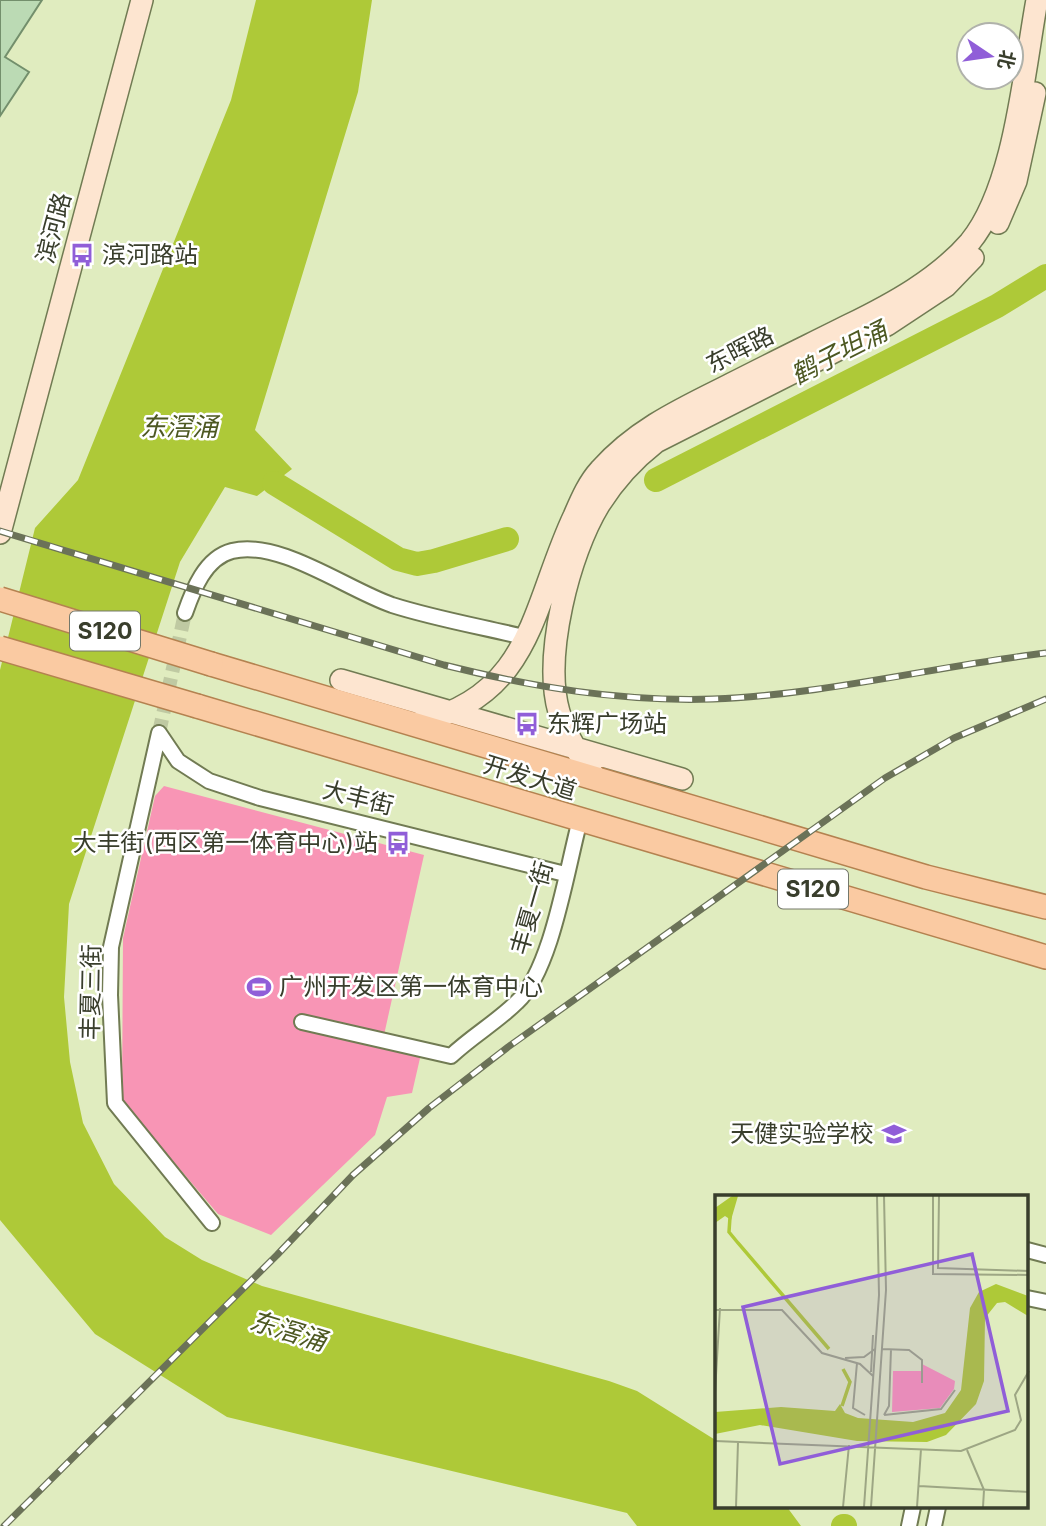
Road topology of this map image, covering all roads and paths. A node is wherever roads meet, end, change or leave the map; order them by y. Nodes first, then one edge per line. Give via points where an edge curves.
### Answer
1 (142, 0) edge
2 (1037, 0) edge
3 (1046, 30) edge
4 (9, 466) edge
5 (0, 533) edge
6 (0, 598) edge
7 (185, 613) tunnel mouth
8 (527, 638) junction
9 (0, 648) edge
10 (341, 680) dead end
11 (450, 712) junction
12 (417, 723) junction
13 (159, 733) joint
14 (574, 747) junction
15 (595, 776) junction
16 (682, 779) dead end
17 (580, 820) junction
18 (565, 874) junction
19 (1046, 907) edge
20 (1046, 957) edge
21 (302, 1021) dead end
22 (212, 1223) dead end
23 (1028, 1250) edge
24 (1046, 1255) edge
25 (1028, 1298) edge
26 (1046, 1302) edge
27 (913, 1508) edge
28 (938, 1508) edge
29 (909, 1526) edge
30 (934, 1526) edge

1 - 4 street, 滨河路
2 - 8 street, 东晖路 via 1006,160 994,199 971,240 909,292 643,430 617,452 583,496
3 - 14 street, 东晖路 via 1016,181 1000,220 963,269 887,325 656,442 636,458 599,505 564,598 555,656 558,709
4 - 5 street, 滨河路
6 - 12 main road, 开发大道 / S120, bridge
7 - 8 street via 204,573 217,558 247,549 291,560 395,606
8 - 11 street, 东晖路 via 499,679
9 - 17 main road, 开发大道 / S120, bridge
10 - 11 street
11 - 12 street, 东晖路
11 - 14 street
12 - 15 main road, 开发大道 / S120
13 - 18 street, 大丰街 via 178,761 209,781 260,798
13 - 22 street, 丰夏三街 via 111,947 115,1103
14 - 15 street, 东晖路
14 - 16 street
15 - 19 main road, 开发大道 / S120 via 926,877
17 - 18 street, 丰夏一街
17 - 20 main road, 开发大道 / S120
18 - 21 street, 丰夏一街 via 548,944 530,985 519,1001 451,1056
23 - 24 street
25 - 26 street
27 - 29 street
28 - 30 street

